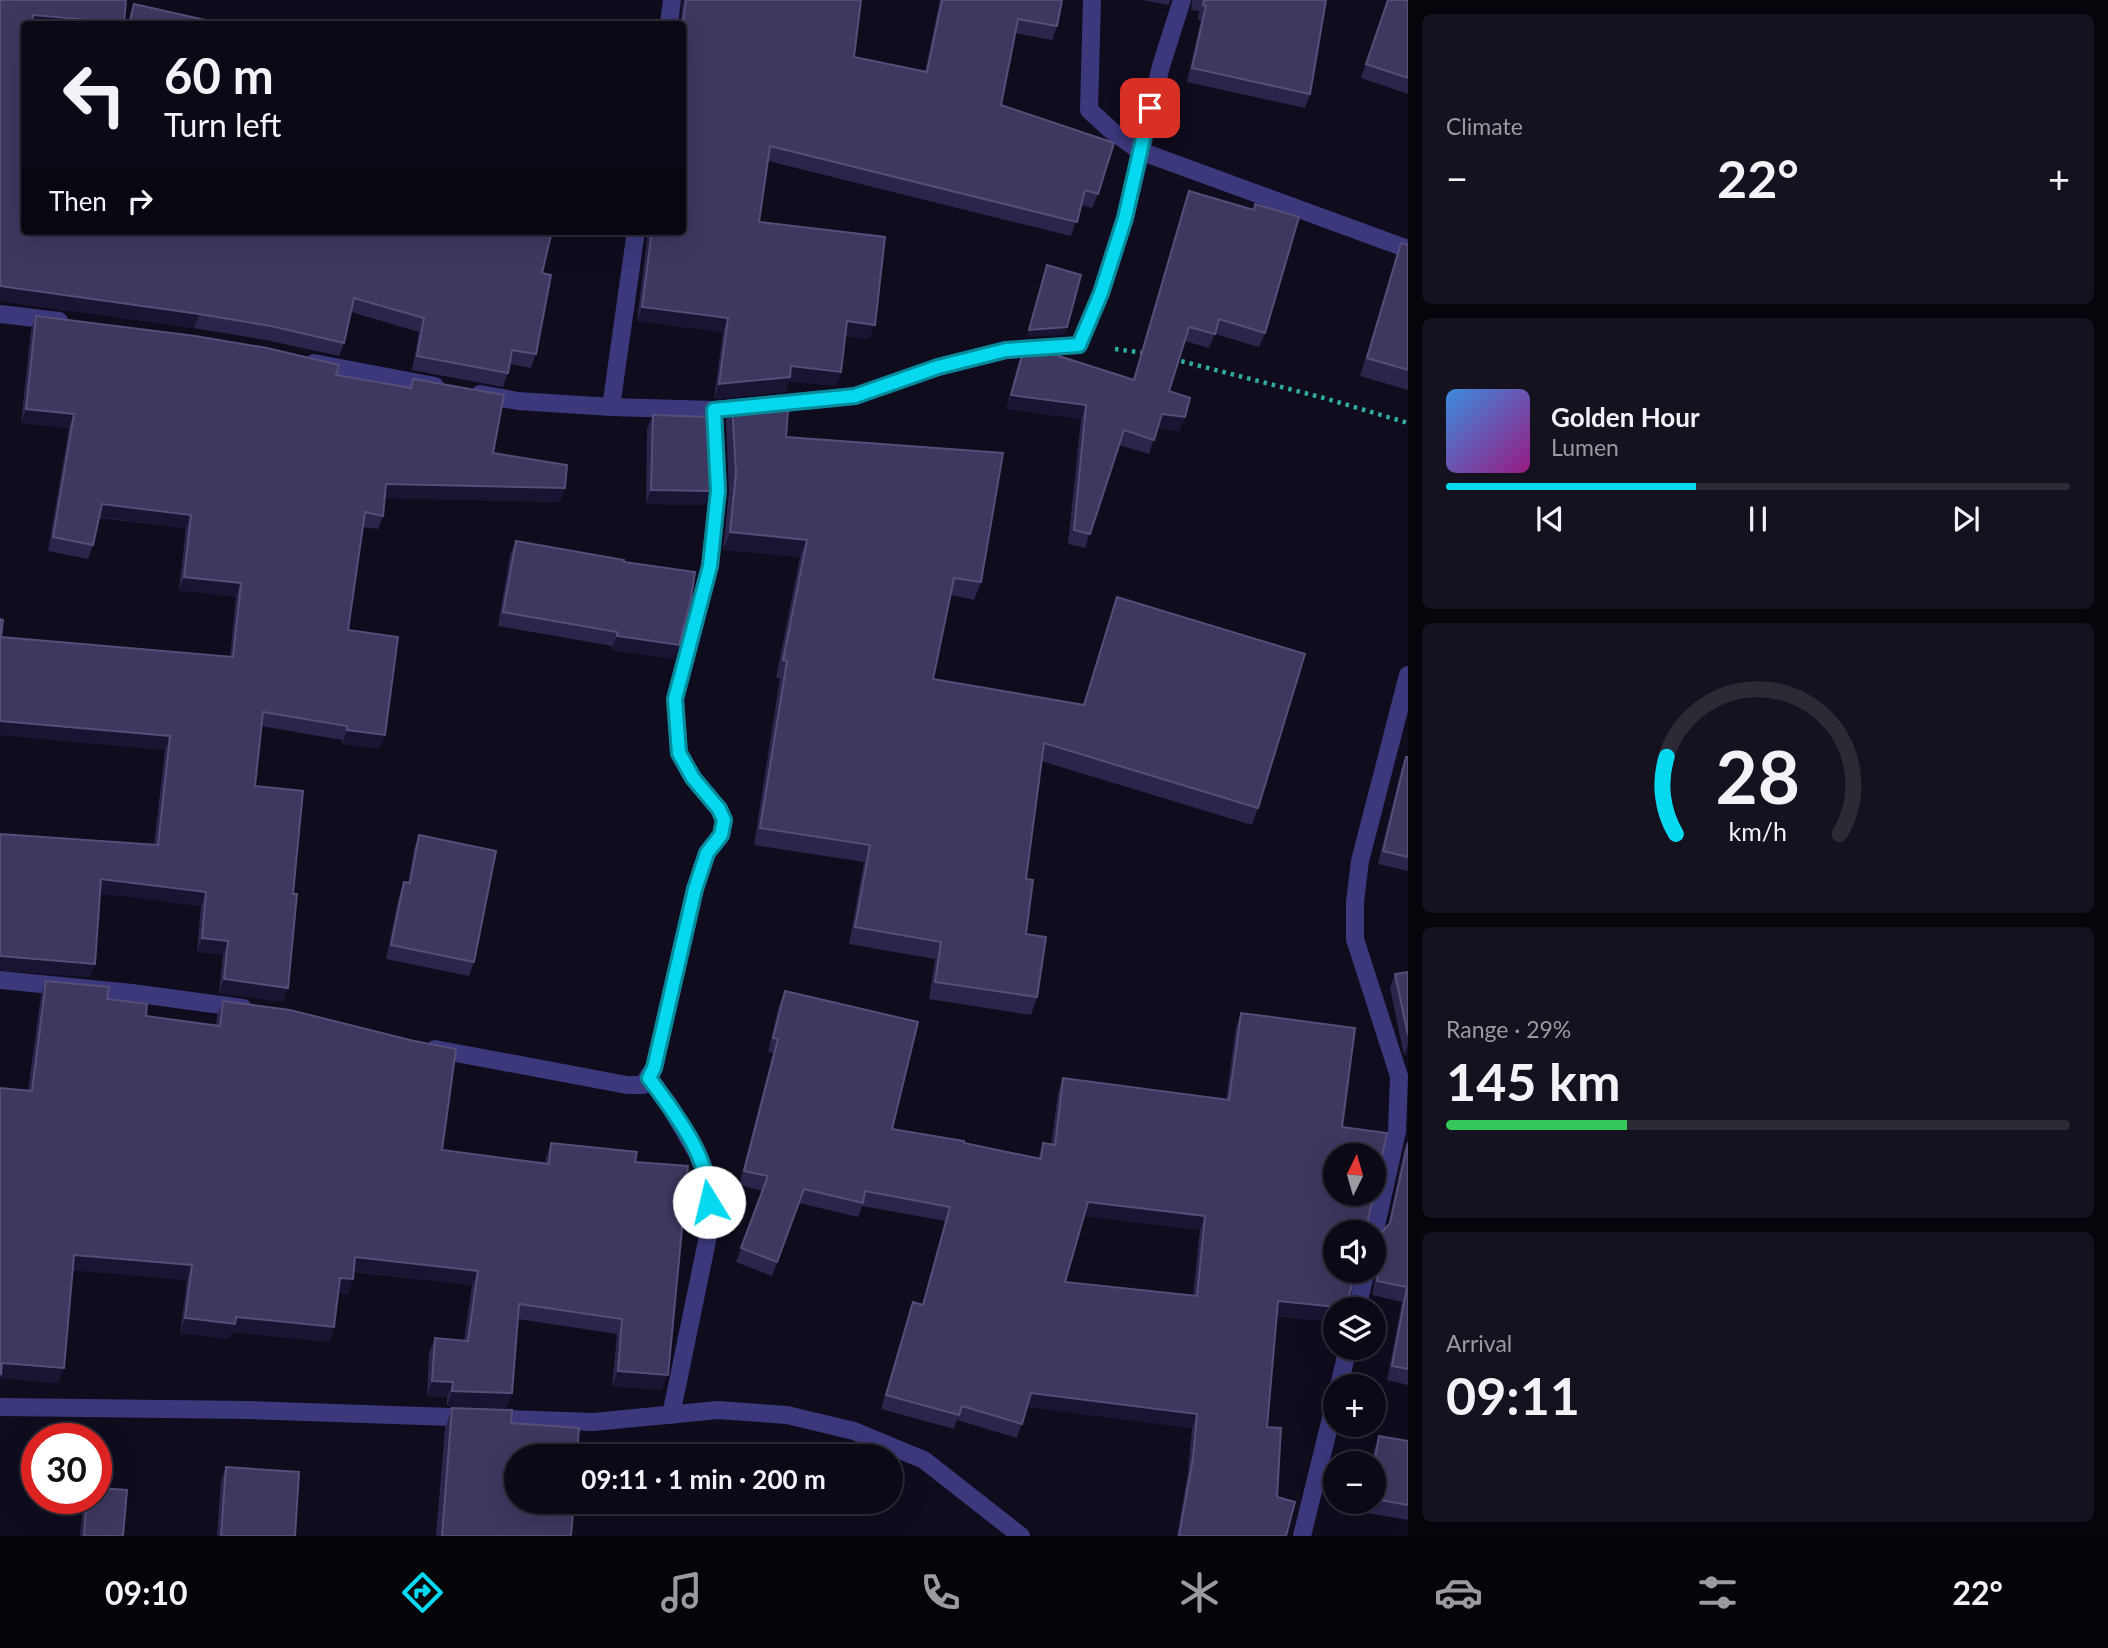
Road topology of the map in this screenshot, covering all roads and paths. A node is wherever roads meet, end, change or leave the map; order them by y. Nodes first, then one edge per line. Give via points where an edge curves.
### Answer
1 (672, 0) edge
2 (1092, 0) edge
3 (1182, 0) edge
4 (669, 21) edge
5 (1140, 150) junction
6 (635, 235) edge
7 (1408, 249) edge
8 (0, 314) edge
9 (82, 324) edge
10 (1079, 345) junction
11 (1151, 354) edge
12 (291, 357) edge
13 (1164, 357) edge
14 (611, 407) junction
15 (714, 410) junction
16 (1408, 423) edge
17 (1408, 674) edge
18 (0, 979) edge
19 (261, 1011) edge
20 (411, 1045) edge
21 (649, 1078) junction
22 (1377, 1220) edge
23 (0, 1407) edge
24 (671, 1415) junction
25 (1326, 1437) edge
26 (1021, 1536) edge
27 (1302, 1536) edge

1 - 4 street
2 - 5 street via 1089,110
3 - 5 street
5 - 7 street
5 - 10 street via 1125,218
6 - 14 street
8 - 9 street
10 - 11 path
10 - 15 street via 1006,350 938,367 855,396
12 - 14 street via 518,401
13 - 16 path
14 - 15 street
15 - 21 street via 718,491 710,566 675,699 679,753 724,820 695,889
17 - 22 street via 1360,861 1355,902 1355,939 1399,1076 1397,1131
18 - 19 street
20 - 21 street via 626,1085 643,1085
21 - 24 street via 698,1153 709,1182 707,1241
23 - 24 street via 593,1422
24 - 26 street via 718,1410 787,1415 854,1431 923,1460
25 - 27 street

